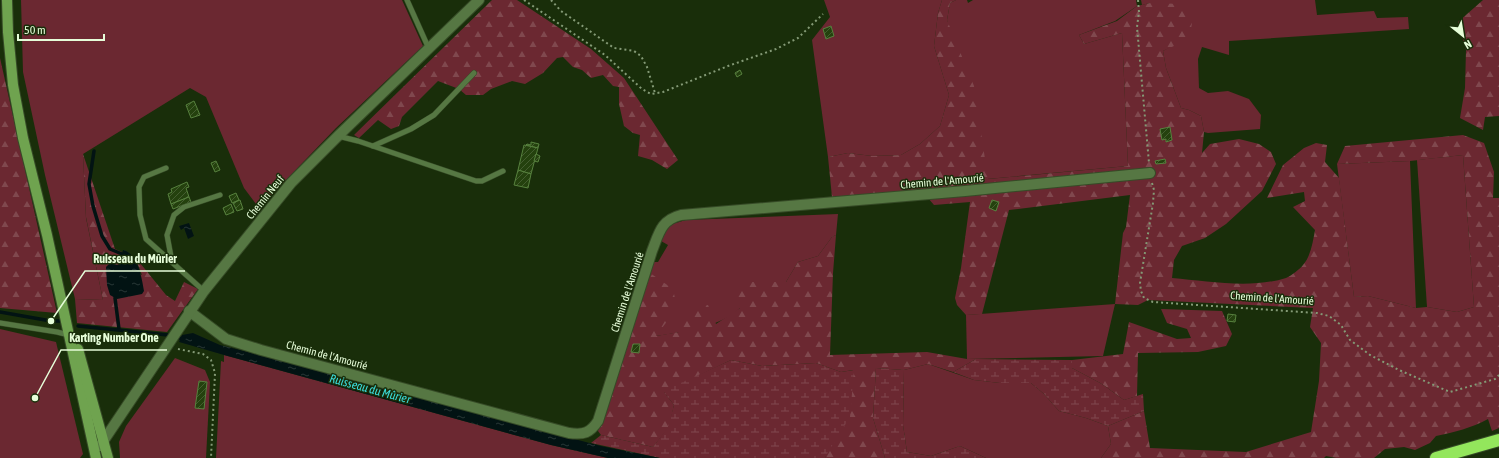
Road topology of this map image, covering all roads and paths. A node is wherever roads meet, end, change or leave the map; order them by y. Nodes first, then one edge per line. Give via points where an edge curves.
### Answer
1 (7, 0) edge
2 (407, 0) edge
3 (480, 0) edge
4 (524, 0) edge
5 (551, 0) edge
6 (1138, 0) edge
7 (823, 14) dead end
8 (428, 49) junction
9 (474, 73) dead end
10 (655, 93) junction
11 (338, 136) junction
12 (373, 146) junction
13 (166, 168) dead end
14 (503, 171) dead end
15 (1150, 172) junction
16 (220, 195) dead end
17 (47, 235) junction
18 (172, 262) junction
19 (204, 291) junction
20 (189, 311) junction
21 (0, 323) edge
22 (69, 335) junction
23 (169, 344) junction
24 (1499, 375) edge
25 (104, 439) junction
26 (1499, 440) edge
27 (95, 456) edge
28 (108, 458) edge
29 (211, 458) edge
30 (1436, 458) edge

1 - 17 main road via 13,85
2 - 8 lane
3 - 8 street, Chemin Neuf
4 - 10 path via 605,55 642,89 651,94
5 - 10 path via 561,11 614,48 634,51 641,56
6 - 15 path, Chemin de l'Amourié via 1137,27
7 - 10 path via 798,38 776,49
8 - 11 street, Chemin Neuf
9 - 12 lane via 434,115 411,130
11 - 12 lane
11 - 19 street, Chemin Neuf via 291,183
12 - 14 lane via 476,181 482,181
13 - 18 lane via 144,177 139,187 140,215 146,239
15 - 20 street, Chemin de l'Amourié via 672,217 665,222 652,251 598,421 592,430 580,434 233,341 221,336
15 - 24 path, Chemin de l'Amourié via 1154,190 1140,283 1140,291 1144,298 1153,302 1317,313 1329,316 1341,325 1350,340 1370,356 1450,392 1494,379
16 - 18 lane via 184,207 174,214 167,235
17 - 22 main road
17 - 25 main road
18 - 19 lane
19 - 20 street, Chemin Neuf
20 - 23 street, Chemin Neuf
21 - 22 lane
22 - 27 main road
23 - 25 street, Chemin Neuf
23 - 29 path via 203,354 211,360 215,373
25 - 27 street, Chemin Neuf
25 - 28 main road
26 - 30 highway

